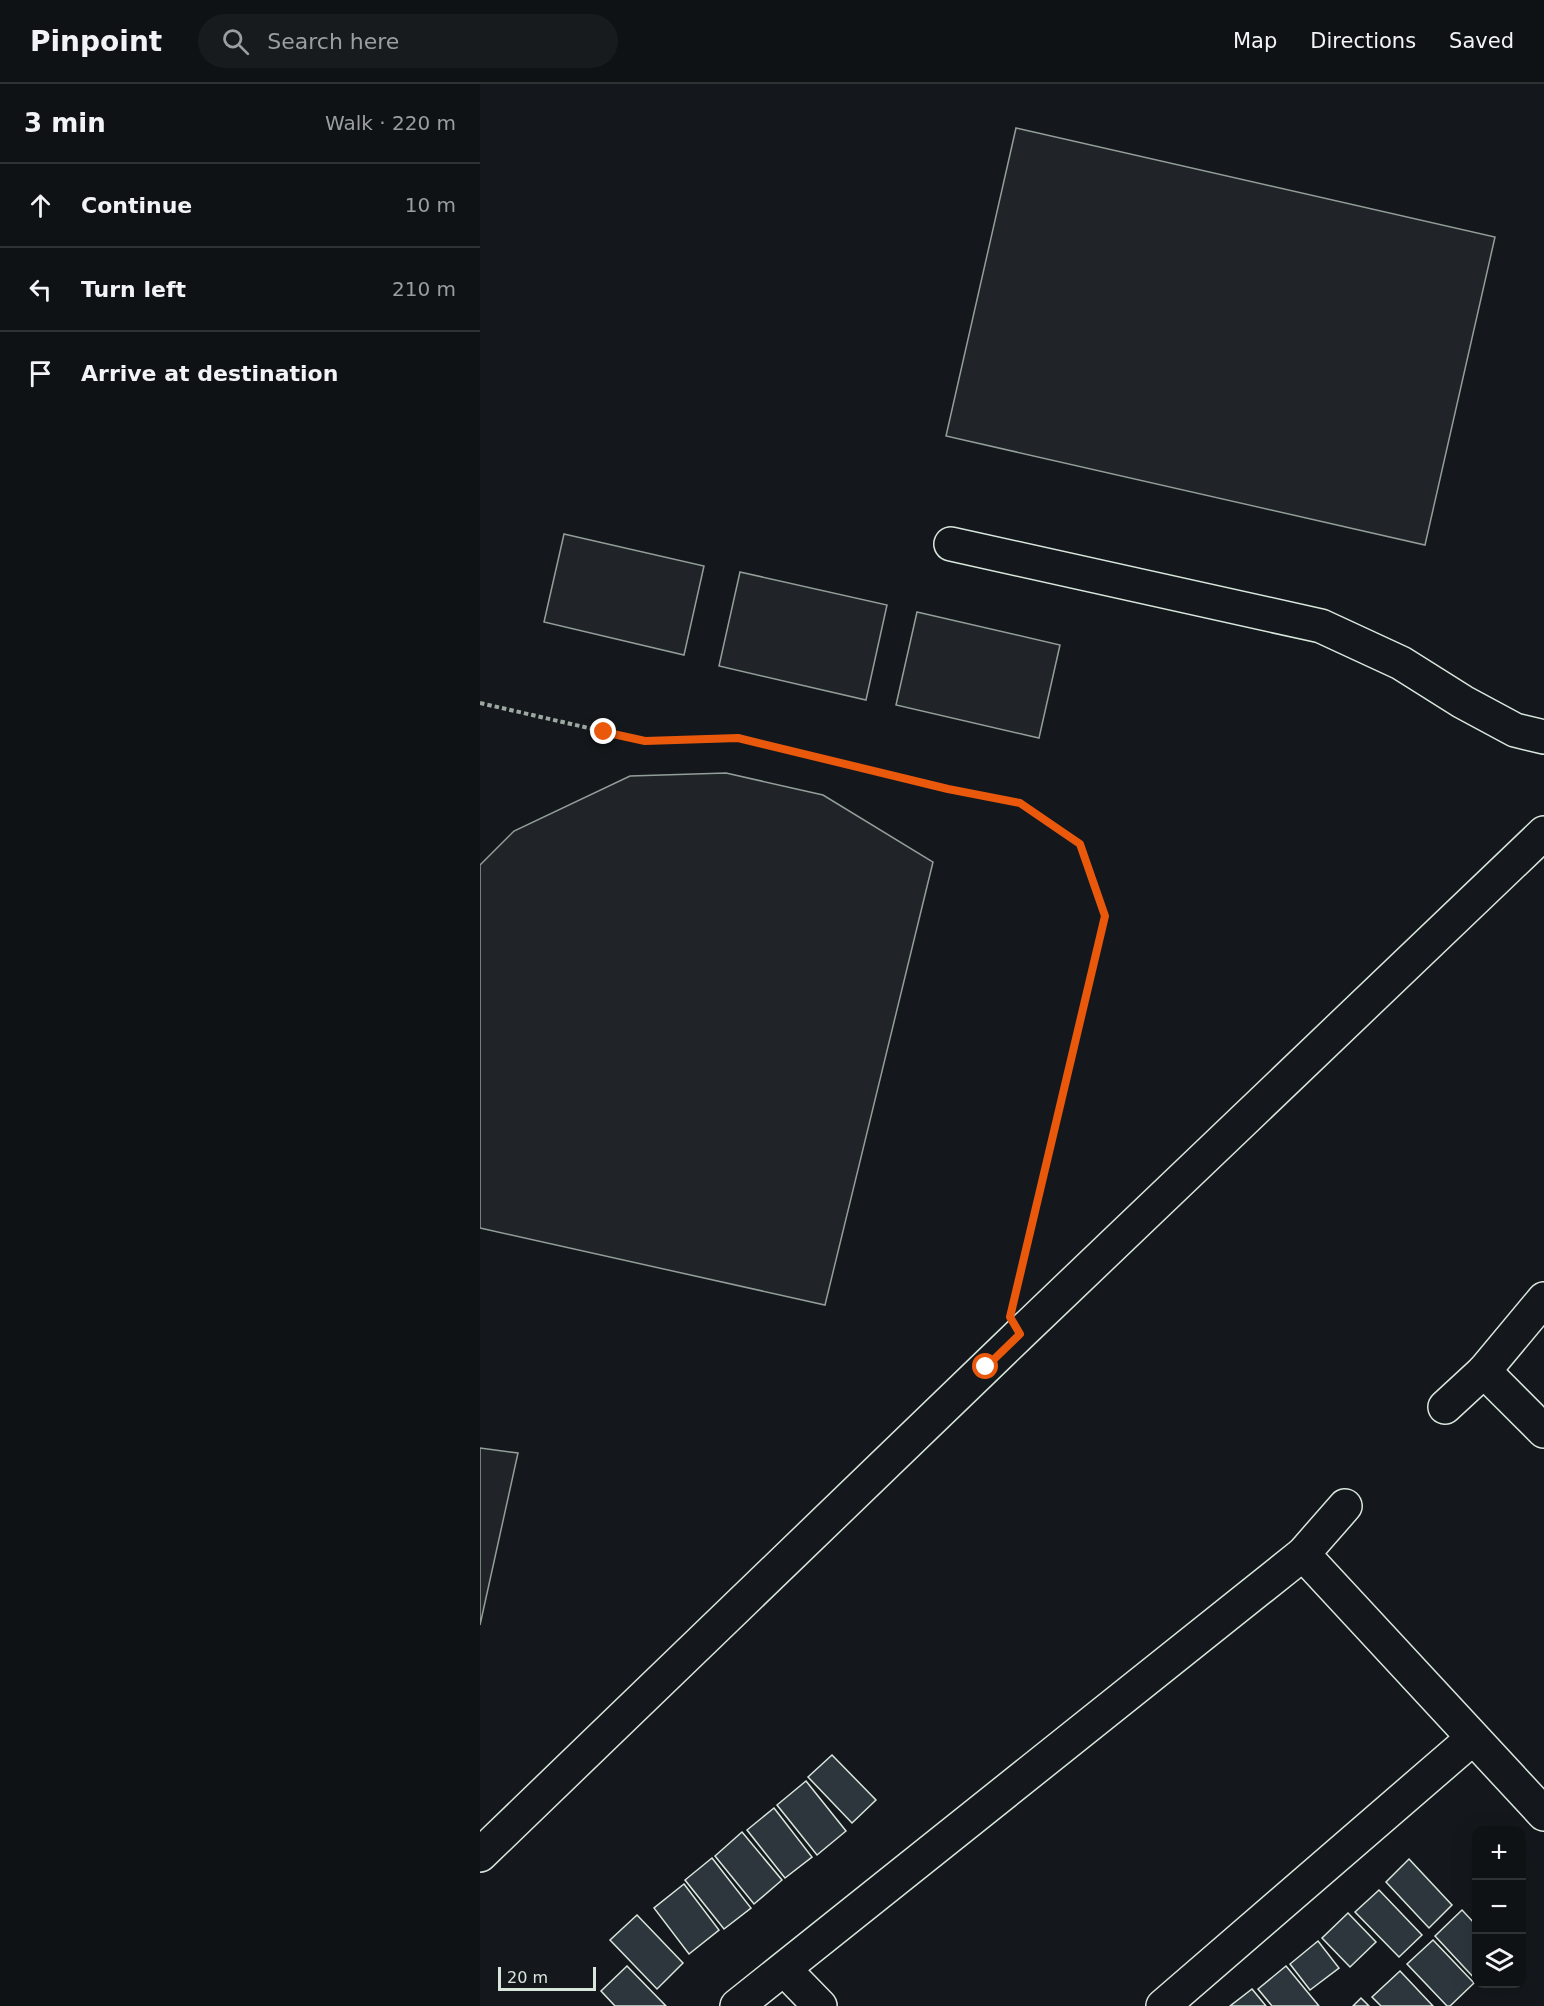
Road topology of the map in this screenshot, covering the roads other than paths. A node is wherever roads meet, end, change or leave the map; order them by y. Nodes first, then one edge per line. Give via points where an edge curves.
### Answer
1 (951, 544) dead end
2 (1544, 737) edge
3 (1544, 833) edge
4 (1544, 1299) edge
5 (1484, 1371) junction
6 (1445, 1407) dead end
7 (1544, 1431) edge
8 (1345, 1506) dead end
9 (1303, 1554) junction
10 (1473, 1738) junction
11 (1544, 1814) edge
12 (480, 1855) edge
13 (783, 1969) junction
14 (737, 2006) edge
15 (820, 2006) edge
16 (1163, 2006) edge

1 - 2 street via 1321,626 1401,663 1515,730
3 - 12 street
4 - 5 street
5 - 6 street
5 - 7 street
8 - 9 street
9 - 10 street
9 - 13 street
10 - 11 street
10 - 16 street
13 - 14 street
13 - 15 street

